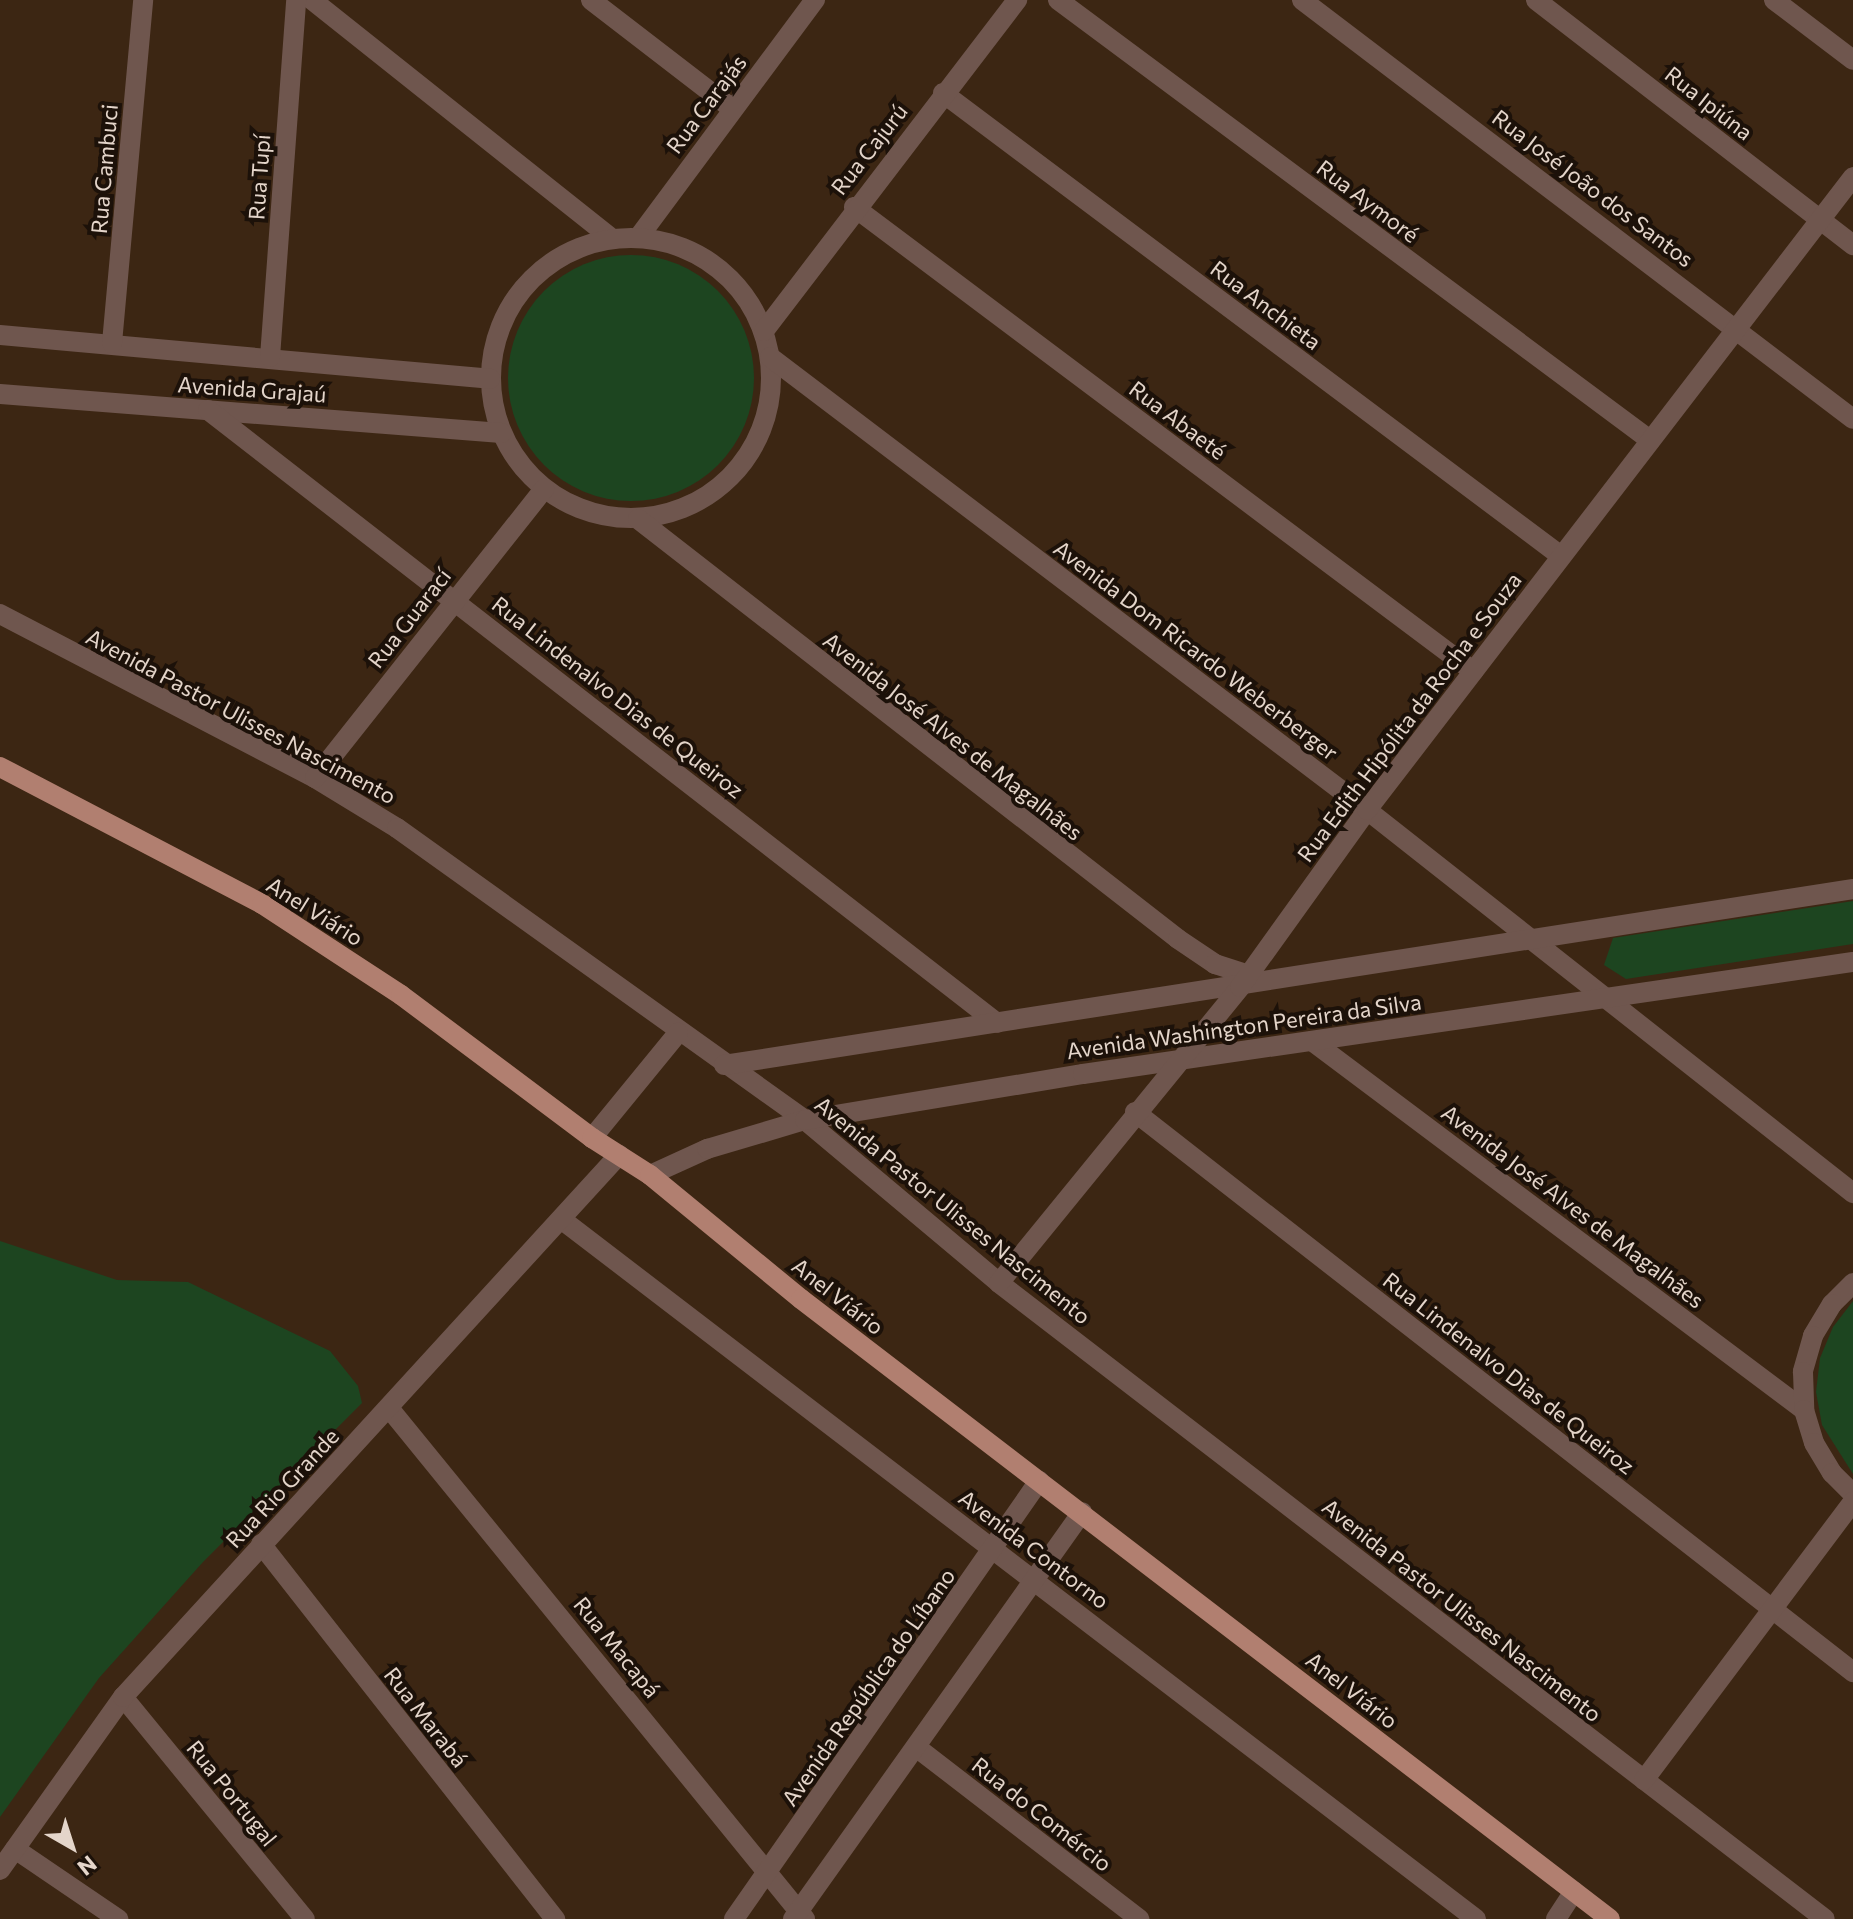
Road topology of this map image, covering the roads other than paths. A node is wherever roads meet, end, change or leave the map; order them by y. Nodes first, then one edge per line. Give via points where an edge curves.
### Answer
1 (143, 0) edge
2 (296, 0) edge
3 (312, 0) edge
4 (591, 0) edge
5 (815, 0) edge
6 (1017, 0) edge
7 (1058, 0) edge
8 (1302, 0) edge
9 (1536, 0) edge
10 (1774, 0) edge
11 (1853, 60) edge
12 (943, 93) junction
13 (731, 108) junction
14 (1853, 177) edge
15 (854, 207) junction
16 (1819, 219) junction
17 (638, 238) junction
18 (613, 239) junction
19 (1853, 245) edge
20 (1737, 326) junction
21 (764, 331) junction
22 (0, 335) edge
23 (112, 343) junction
24 (270, 357) junction
25 (770, 357) junction
26 (490, 379) junction
27 (0, 394) edge
28 (208, 410) junction
29 (1853, 419) edge
30 (501, 433) junction
31 (1650, 440) junction
32 (544, 489) junction
33 (638, 519) junction
34 (1561, 556) junction
35 (453, 599) junction
36 (0, 614) edge
37 (1473, 671) junction
38 (0, 767) edge
39 (315, 778) junction
40 (1367, 810) junction
41 (1853, 889) edge
42 (1529, 938) junction
43 (1851, 964) edge
44 (1244, 981) junction
45 (1603, 997) junction
46 (997, 1023) junction
47 (678, 1033) junction
48 (1312, 1041) junction
49 (1180, 1063) junction
50 (724, 1065) junction
51 (1135, 1112) junction
52 (805, 1120) junction
53 (592, 1138) junction
54 (619, 1155) junction
55 (650, 1175) junction
56 (1853, 1193) edge
57 (561, 1219) junction
58 (999, 1283) junction
59 (1853, 1283) edge
60 (389, 1408) junction
61 (1804, 1410) junction
62 (1039, 1481) junction
63 (1853, 1494) edge
64 (1853, 1502) edge
65 (1082, 1512) junction
66 (261, 1544) junction
67 (993, 1548) junction
68 (1036, 1579) junction
69 (1772, 1609) junction
70 (1853, 1672) edge
71 (123, 1697) junction
72 (916, 1747) junction
73 (1644, 1780) junction
74 (15, 1849) junction
75 (0, 1870) edge
76 (769, 1871) junction
77 (1574, 1891) junction
78 (799, 1916) edge
79 (118, 1919) edge
80 (305, 1919) edge
81 (555, 1919) edge
82 (734, 1919) edge
83 (1139, 1919) edge
84 (1476, 1919) edge
85 (1556, 1919) edge
86 (1610, 1919) edge
87 (1825, 1919) edge

1 - 23 street, Rua Cambuci
2 - 24 street, Rua Tupí
3 - 18 street
4 - 13 street
5 - 13 street, Rua Carajás
6 - 12 street, Rua Cajurú
7 - 31 street, Rua Aymoré
8 - 20 street, Rua José João dos Santos
9 - 16 street, Rua Ipiúna
10 - 11 street
12 - 15 street, Rua Cajurú
12 - 34 street, Rua Anchieta
13 - 17 street, Rua Carajás
14 - 16 street, Rua Edith Hipólita da Rocha e Souza
15 - 21 street, Rua Cajurú
15 - 37 street, Rua Abaeté
16 - 19 street, Rua Ipiúna
16 - 20 street, Rua Edith Hipólita da Rocha e Souza
17 - 18 street
17 - 21 street via 686,248 719,268 746,297
18 - 26 street via 565,255 525,286 499,330
20 - 29 street, Rua José João dos Santos
20 - 31 street, Rua Edith Hipólita da Rocha e Souza
21 - 25 street
22 - 23 street, Avenida Grajaú
23 - 24 street, Avenida Grajaú
24 - 26 street, Avenida Grajaú
25 - 33 street via 767,408 760,433 740,467 711,493 676,511
25 - 40 street, Avenida Dom Ricardo Weberberger
26 - 30 street
27 - 28 street, Avenida Grajaú
28 - 30 street, Avenida Grajaú
28 - 35 street, Rua Lindenalvo Dias de Queiroz
30 - 32 street via 519,464
31 - 34 street, Rua Edith Hipólita da Rocha e Souza
32 - 33 street via 604,517
32 - 35 street, Rua Guarací
33 - 44 street, Avenida José Alves de Magalhães via 1178,939
34 - 37 street, Rua Edith Hipólita da Rocha e Souza
35 - 39 street, Rua Guarací
35 - 46 street, Rua Lindenalvo Dias de Queiroz
36 - 39 street, Avenida Pastor Ulisses Nascimento
37 - 40 street, Rua Edith Hipólita da Rocha e Souza
38 - 53 main road, Anel Viário via 262,904 401,995
39 - 47 street, Avenida Pastor Ulisses Nascimento via 397,828
40 - 42 street, Avenida Dom Ricardo Weberberger
40 - 44 street, Rua Edith Hipólita da Rocha e Souza
41 - 42 street, Avenida Washington Pereira da Silva
42 - 44 street, Avenida Washington Pereira da Silva
42 - 45 street, Avenida Dom Ricardo Weberberger
43 - 45 street, Avenida Washington Pereira da Silva
44 - 46 street, Avenida Washington Pereira da Silva
44 - 49 street, Rua Edith Hipólita da Rocha e Souza
45 - 48 street, Avenida Washington Pereira da Silva
45 - 56 street, Avenida Dom Ricardo Weberberger
46 - 50 street, Avenida Washington Pereira da Silva
47 - 50 street, Avenida Pastor Ulisses Nascimento
47 - 53 street
48 - 49 street, Avenida Washington Pereira da Silva
48 - 61 street, Avenida José Alves de Magalhães
49 - 51 street, Rua Edith Hipólita da Rocha e Souza
49 - 52 street, Avenida Washington Pereira da Silva
50 - 52 street, Avenida Pastor Ulisses Nascimento
51 - 58 street, Rua Edith Hipólita da Rocha e Souza
51 - 69 street, Rua Lindenalvo Dias de Queiroz
52 - 55 street, Avenida Washington Pereira da Silva via 707,1149
52 - 58 street, Avenida Pastor Ulisses Nascimento
53 - 54 main road, Anel Viário
54 - 55 main road, Anel Viário
54 - 57 street, Rua Rio Grande
55 - 62 main road, Anel Viário via 801,1299
57 - 60 street, Rua Rio Grande
57 - 67 street, Avenida Contorno
58 - 73 street, Avenida Pastor Ulisses Nascimento
59 - 61 street via 1832,1304 1813,1336 1803,1372
60 - 66 street, Rua Rio Grande
60 - 76 street, Rua Macapá
61 - 63 street via 1814,1443
62 - 65 main road, Anel Viário
62 - 67 street, Avenida República do Líbano
64 - 69 street
65 - 68 street
65 - 77 main road, Anel Viário
66 - 71 street, Rua Rio Grande
66 - 81 street, Rua Marabá
67 - 68 street, Avenida Contorno
67 - 76 street, Avenida República do Líbano
68 - 72 street
68 - 84 street, Avenida Contorno
69 - 70 street, Rua Lindenalvo Dias de Queiroz
69 - 73 street
71 - 74 street, Rua Rio Grande
71 - 80 street, Rua Portugal
72 - 78 street
72 - 83 street, Rua do Comércio
73 - 87 street, Avenida Pastor Ulisses Nascimento
74 - 75 street, Rua Rio Grande
74 - 79 street
76 - 78 street, Rua Macapá
76 - 82 street, Avenida República do Líbano
77 - 85 street
77 - 86 main road, Anel Viário

